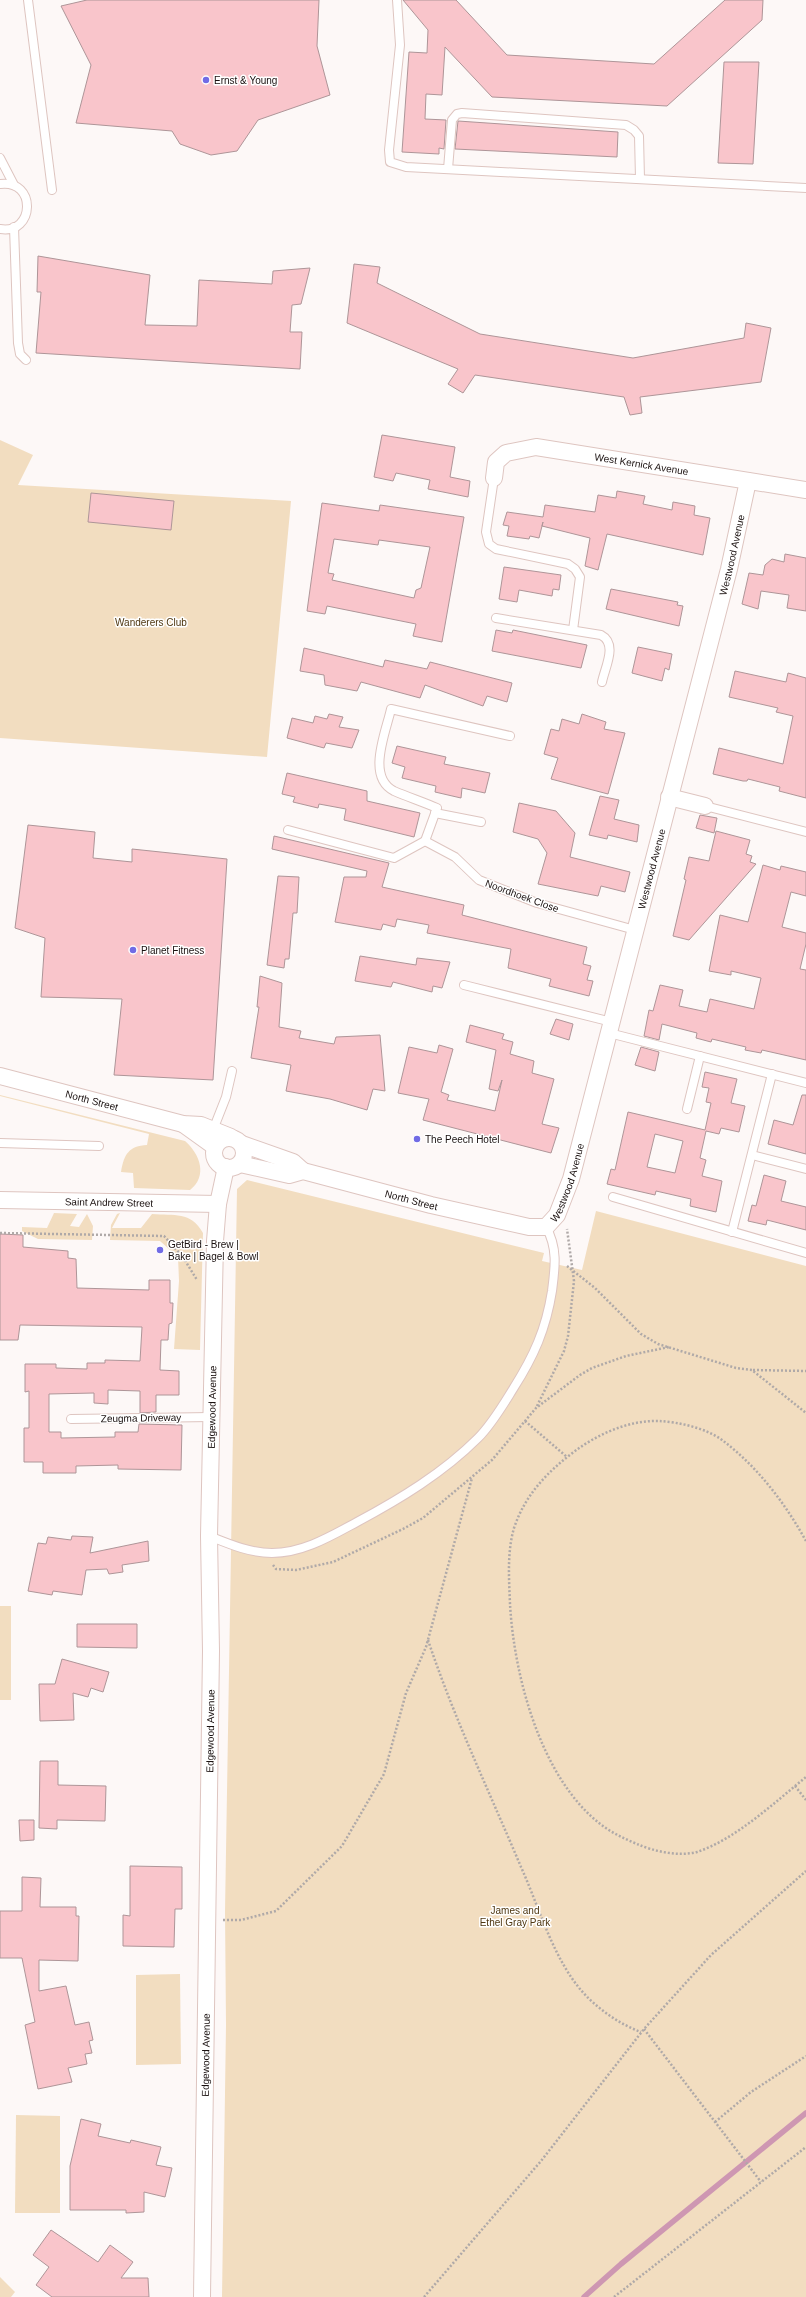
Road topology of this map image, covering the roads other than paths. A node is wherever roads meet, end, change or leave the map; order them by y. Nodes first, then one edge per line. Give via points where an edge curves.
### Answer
1 (28, 0) edge
2 (397, 0) edge
3 (0, 158) edge
4 (448, 169) junction
5 (640, 179) junction
6 (0, 184) edge
7 (14, 185) junction
8 (806, 188) edge
9 (52, 190) dead end
10 (14, 227) junction
11 (0, 229) edge
12 (26, 360) dead end
13 (494, 478) joint
14 (748, 481) junction
15 (806, 490) edge
16 (496, 618) dead end
17 (574, 630) junction
18 (602, 682) dead end
19 (510, 736) dead end
20 (669, 797) junction
21 (705, 806) joint
22 (435, 812) junction
23 (481, 822) dead end
24 (288, 830) dead end
25 (806, 832) edge
26 (425, 841) junction
27 (635, 930) junction
28 (464, 985) dead end
29 (610, 1028) junction
30 (700, 1056) junction
31 (232, 1071) dead end
32 (772, 1074) junction
33 (0, 1076) edge
34 (806, 1083) edge
35 (687, 1109) dead end
36 (183, 1124) junction
37 (213, 1130) junction
38 (236, 1141) junction
39 (0, 1143) edge
40 (99, 1146) dead end
41 (215, 1147) junction
42 (752, 1155) junction
43 (233, 1166) junction
44 (806, 1169) edge
45 (303, 1172) junction
46 (613, 1197) dead end
47 (0, 1200) edge
48 (218, 1204) junction
49 (520, 1226) joint
50 (546, 1227) junction
51 (732, 1232) junction
52 (806, 1253) edge
53 (211, 1417) junction
54 (71, 1419) dead end
55 (209, 1536) junction
56 (202, 2297) edge

1 - 9 lane
2 - 4 lane via 400,45 389,150 390,162 406,167
3 - 7 lane
4 - 5 lane
4 - 5 lane via 452,120 457,114 462,113 626,125 639,136
5 - 8 lane
6 - 7 lane
7 - 10 lane via 21,190 28,204 26,214
10 - 11 lane
10 - 12 lane via 18,343 20,354
13 - 14 street, West Kernick Avenue via 496,462 506,453 536,447
13 - 17 lane via 486,532 488,544 496,549 568,564 575,569 580,578
14 - 15 street, West Kernick Avenue
14 - 20 street, Westwood Avenue via 729,569
16 - 17 lane
17 - 18 lane via 601,635 610,643
19 - 22 lane via 391,709 378,760 380,774 393,790 437,808
20 - 21 street
20 - 27 street, Westwood Avenue
21 - 25 lane
22 - 23 lane
22 - 26 lane
24 - 26 lane via 394,858
26 - 27 lane, Noordhoek Close via 455,857 479,880 537,903
27 - 29 street, Westwood Avenue
28 - 29 lane
29 - 30 lane
29 - 50 street, Westwood Avenue via 570,1179 557,1215
30 - 32 lane
30 - 35 lane
31 - 37 lane via 226,1097
32 - 34 lane
32 - 42 lane
33 - 36 street, North Street
36 - 37 street, North Street via 192,1123
36 - 41 street, North Street
37 - 38 street, North Street
38 - 41 street via 224,1138
38 - 43 street via 244,1151 244,1158
38 - 45 street, North Street via 294,1162
39 - 40 lane
41 - 43 street via 216,1160 220,1165
42 - 44 lane
42 - 51 lane
43 - 45 street, North Street via 289,1175
43 - 48 street, Edgewood Avenue
45 - 49 street, North Street
46 - 51 lane
47 - 48 street, Saint Andrew Street
48 - 53 street, Edgewood Avenue
49 - 50 street, Westwood Avenue
50 - 55 lane via 552,1239 556,1262 545,1327 534,1354 497,1414 479,1437 429,1479 378,1511 305,1548 273,1553 242,1549
51 - 52 lane
53 - 54 lane, Zeugma Driveway
53 - 55 street, Edgewood Avenue
55 - 56 street, Edgewood Avenue via 211,1650

